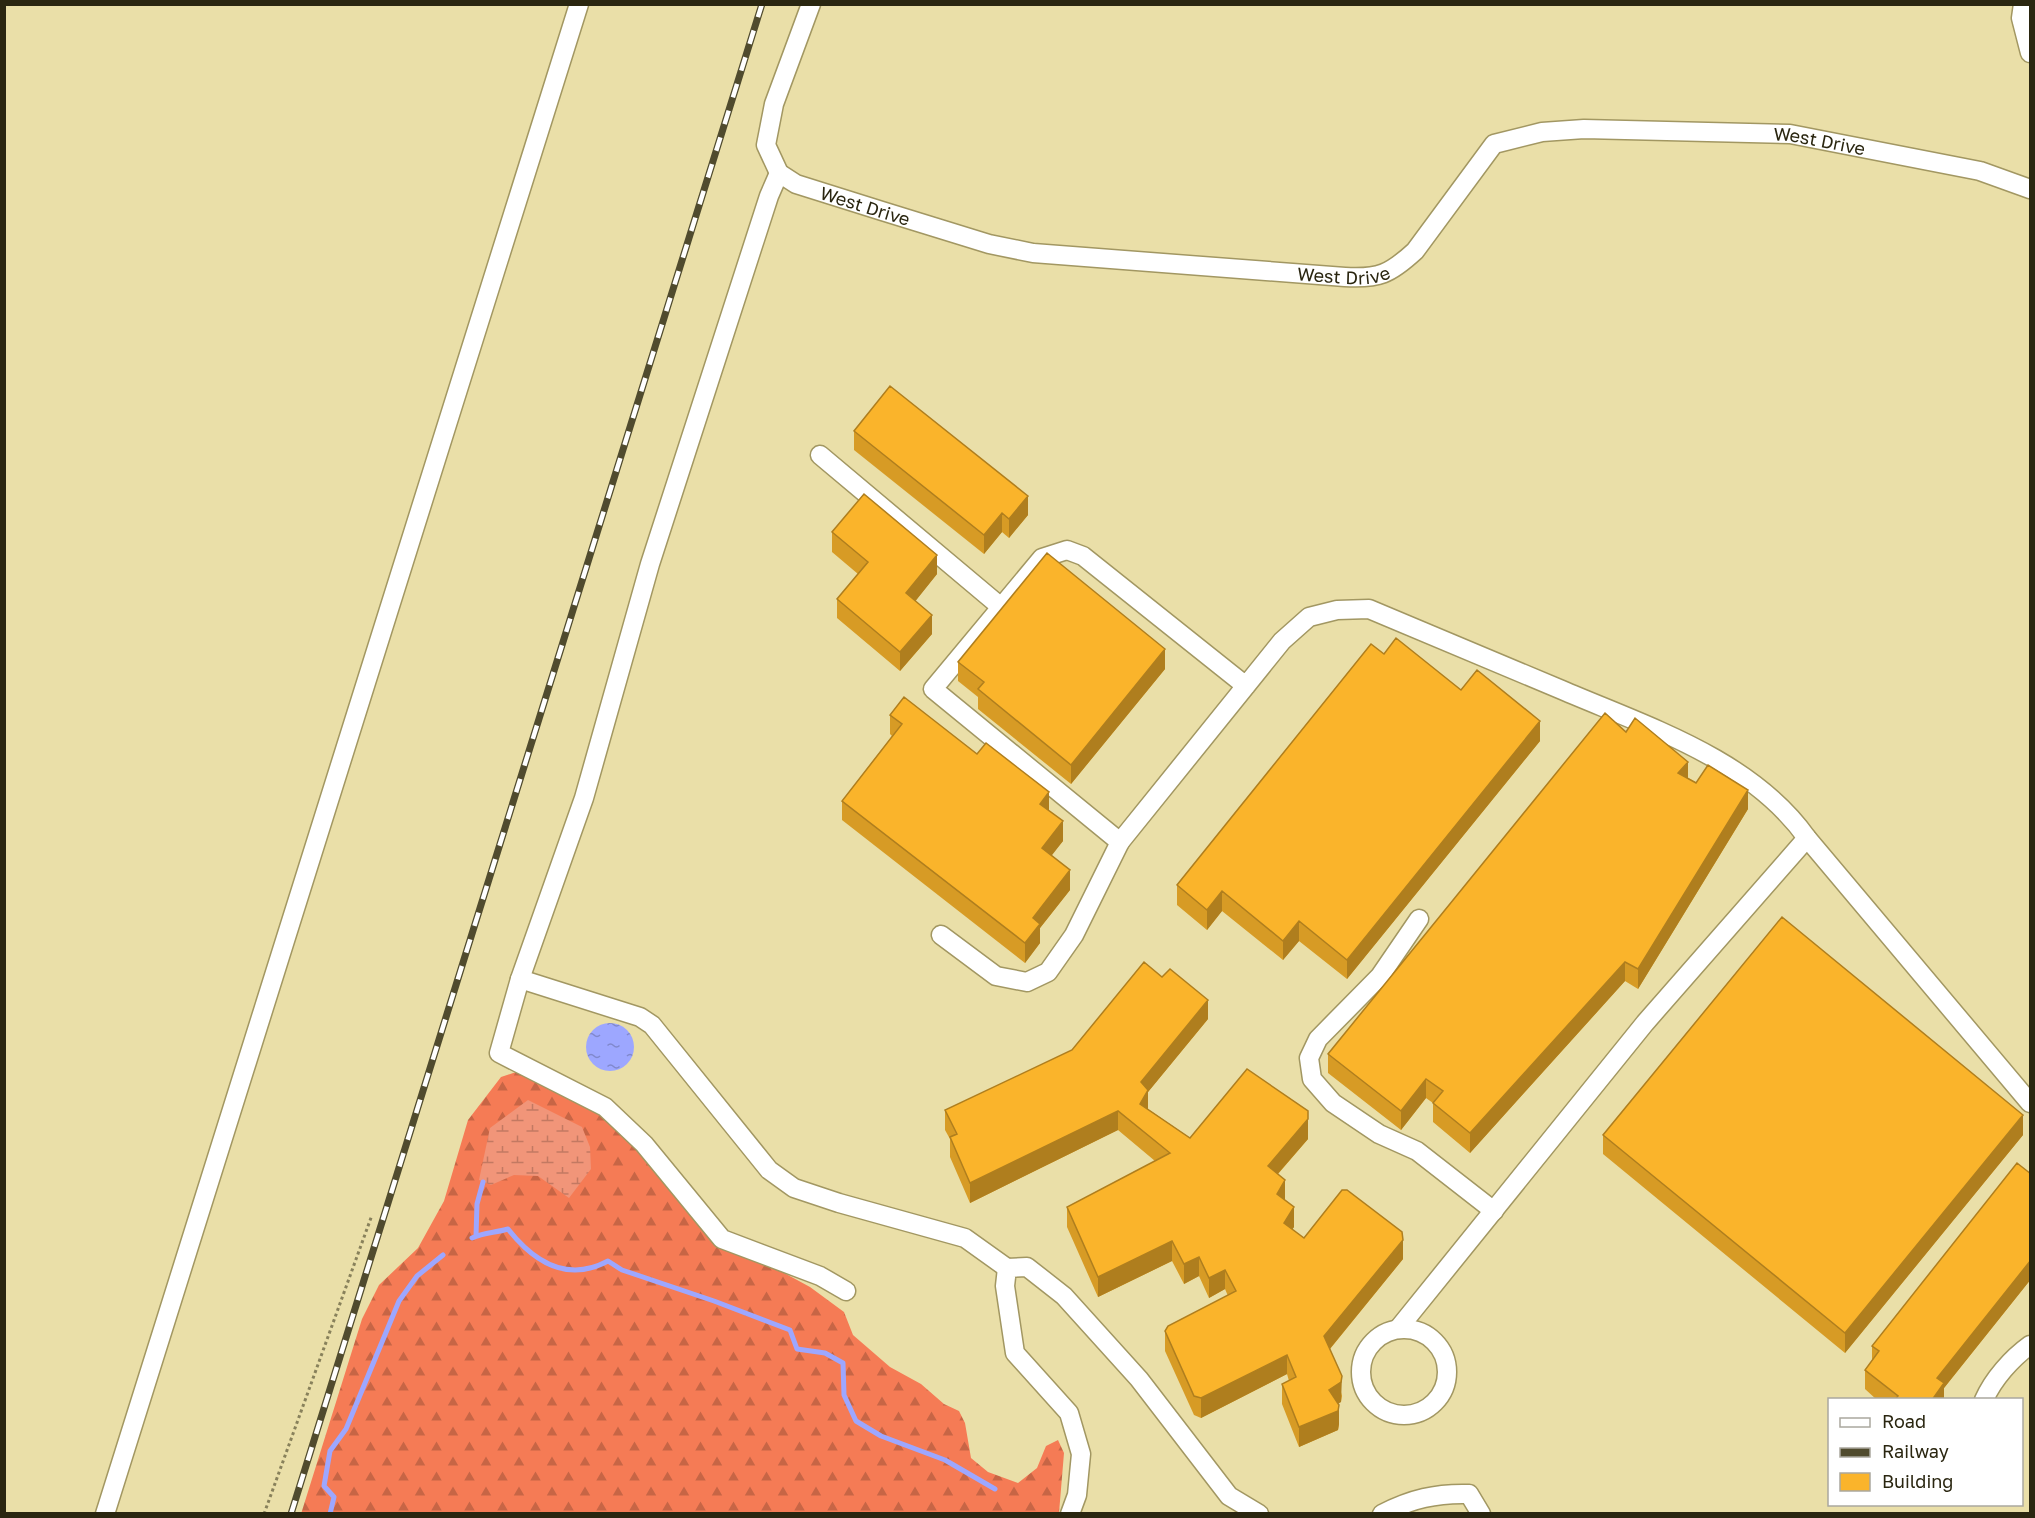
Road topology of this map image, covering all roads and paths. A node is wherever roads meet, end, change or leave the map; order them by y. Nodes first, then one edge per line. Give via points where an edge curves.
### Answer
1 (579, 4) edge
2 (811, 4) edge
3 (2023, 4) edge
4 (2031, 52) edge
5 (779, 173) junction
6 (2031, 189) edge
7 (820, 455) dead end
8 (1001, 607) junction
9 (1246, 687) junction
10 (1807, 838) junction
11 (1120, 842) junction
12 (1419, 919) dead end
13 (941, 935) dead end
14 (520, 978) junction
15 (2031, 1103) edge
16 (1494, 1211) junction
17 (372, 1215) dead end
18 (1007, 1268) junction
19 (846, 1291) dead end
20 (1398, 1329) junction
21 (2031, 1345) edge
22 (1985, 1398) edge
23 (1411, 1507) edge
24 (105, 1514) edge
25 (264, 1514) edge
26 (1070, 1514) edge
27 (1260, 1514) edge
28 (1382, 1514) edge
29 (1481, 1514) edge

1 - 24 street
2 - 5 street via 774,104 766,145
3 - 4 street via 2021,18
5 - 6 street, West Drive via 796,184 989,244 1032,253 1364,278 1381,276 1415,252 1494,144 1542,132 1584,129 1790,134 1980,171
5 - 14 street via 650,564 584,798
7 - 8 street
8 - 9 street via 1042,558 1067,550 1083,556
8 - 11 street via 933,690
9 - 10 street via 1282,641 1309,617 1337,610 1369,609 1695,748 1763,792 1790,814
9 - 11 street
10 - 15 street
10 - 16 street via 1645,1023
11 - 13 street via 1074,935 1048,972 1027,982 996,976
12 - 16 street via 1380,976 1318,1039 1309,1058 1312,1079 1334,1103 1379,1134 1417,1151
14 - 18 street via 640,1017 652,1026 768,1170 794,1188 965,1238
14 - 19 street via 499,1053 605,1107 644,1144 722,1239 820,1276
16 - 20 street
17 - 25 path
18 - 26 street via 1005,1286 1015,1353 1069,1413 1081,1454 1077,1495
18 - 27 street via 1027,1267 1064,1296 1139,1379 1229,1497
20 - 20 street via 1388,1331 1371,1344 1360,1373 1371,1401 1389,1413 1409,1415 1437,1401 1448,1372 1436,1343 1419,1331
21 - 22 street via 2020,1352
23 - 28 street
23 - 29 street via 1440,1493 1469,1494

